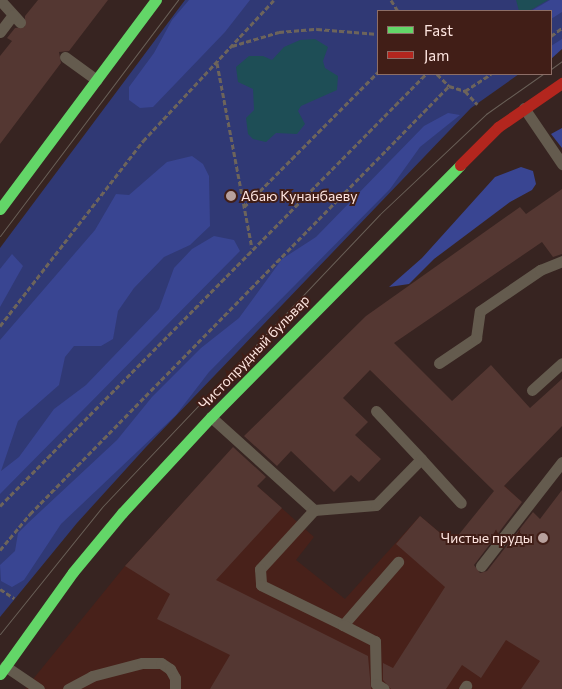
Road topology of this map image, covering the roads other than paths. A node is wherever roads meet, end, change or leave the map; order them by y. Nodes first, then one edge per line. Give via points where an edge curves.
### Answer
1 (156, 0) edge
2 (11, 9) edge
3 (0, 32) edge
4 (65, 57) dead end
5 (97, 80) junction
6 (562, 83) edge
7 (523, 107) junction
8 (562, 164) edge
9 (0, 209) edge
10 (562, 261) edge
11 (439, 363) dead end
12 (562, 363) edge
13 (532, 390) dead end
14 (376, 411) dead end
15 (211, 417) junction
16 (421, 459) junction
17 (562, 462) edge
18 (461, 503) dead end
19 (314, 510) junction
20 (398, 562) dead end
21 (481, 566) dead end
22 (343, 625) junction
23 (3, 670) edge
24 (39, 689) edge
25 (68, 689) edge
26 (175, 689) edge
27 (384, 689) edge

1 - 5 main road
2 - 3 lane
4 - 5 lane
5 - 9 main road
6 - 7 main road, Чистопрудный бульвар
7 - 8 lane
7 - 15 main road, Чистопрудный бульвар via 498,127
10 - 11 lane via 540,270 480,311 476,338
12 - 13 lane
14 - 16 lane
15 - 19 lane
15 - 23 main road, Чистопрудный бульвар via 97,542
16 - 18 lane
16 - 19 lane via 376,505
17 - 21 lane
19 - 22 lane via 260,569 261,585
20 - 22 lane
22 - 27 lane via 375,641 376,684
23 - 24 lane
25 - 26 lane via 92,676 142,662 161,663 170,669 175,678

